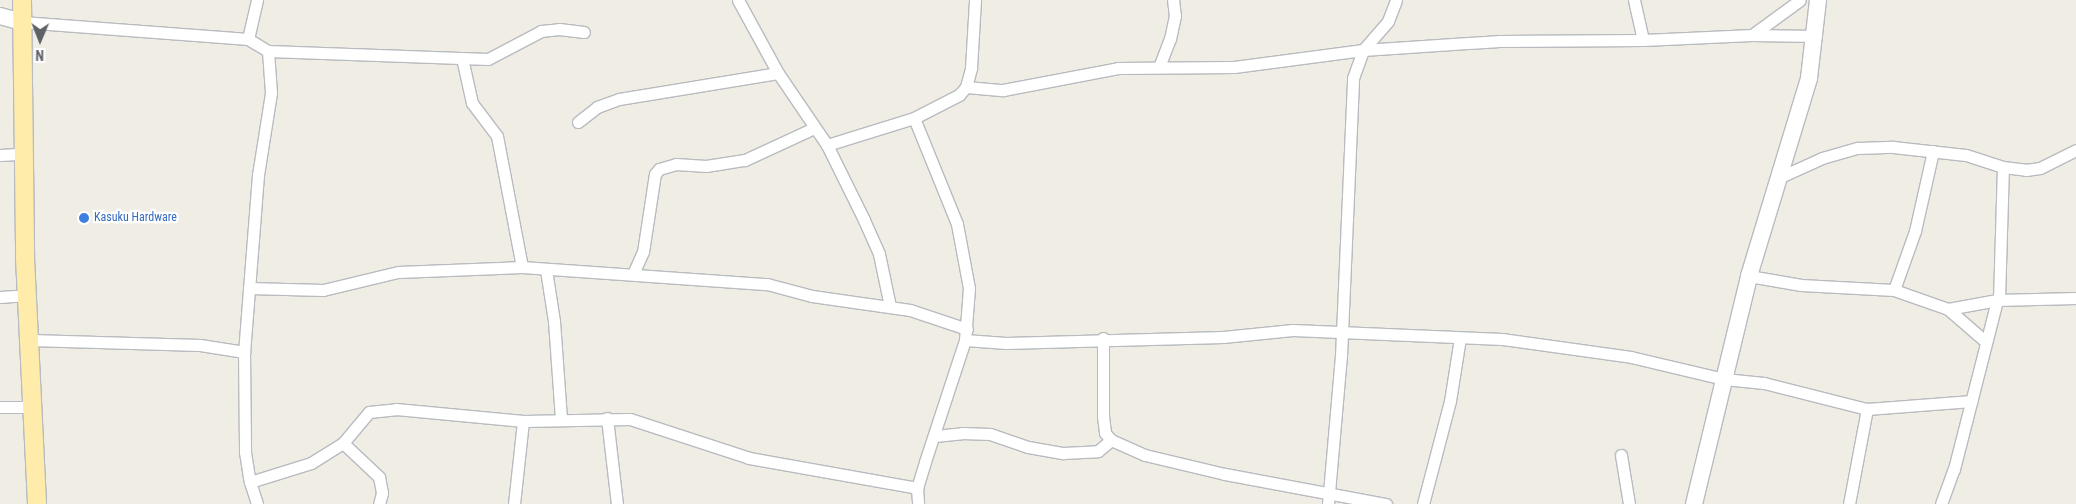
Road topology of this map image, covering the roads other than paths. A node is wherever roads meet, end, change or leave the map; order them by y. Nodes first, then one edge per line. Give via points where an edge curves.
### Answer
1 (22, 0) edge
2 (257, 0) edge
3 (738, 0) edge
4 (975, 0) edge
5 (1173, 0) edge
6 (1396, 0) edge
7 (1634, 0) edge
8 (1800, 0) edge
9 (1818, 0) edge
10 (0, 16) edge
11 (22, 22) junction
12 (584, 32) dead end
13 (1752, 35) junction
14 (1816, 36) junction
15 (248, 39) junction
16 (1643, 40) junction
17 (1363, 50) junction
18 (268, 51) junction
19 (462, 58) junction
20 (1159, 67) junction
21 (778, 73) junction
22 (966, 87) junction
23 (914, 118) junction
24 (578, 122) dead end
25 (814, 128) junction
26 (827, 145) junction
27 (2076, 150) edge
28 (1933, 151) junction
29 (22, 154) junction
30 (0, 155) edge
31 (2003, 167) junction
32 (1778, 178) junction
33 (522, 267) junction
34 (546, 270) junction
35 (633, 274) junction
36 (1749, 276) junction
37 (249, 288) junction
38 (1894, 290) junction
39 (27, 295) junction
40 (0, 297) edge
41 (2076, 298) edge
42 (1998, 300) junction
43 (890, 306) junction
44 (1948, 309) junction
45 (1342, 332) junction
46 (966, 335) junction
47 (1103, 338) junction
48 (1460, 338) junction
49 (30, 340) junction
50 (1985, 341) junction
51 (244, 352) junction
52 (1724, 379) junction
53 (1972, 401) junction
54 (0, 407) edge
55 (34, 407) junction
56 (1867, 409) junction
57 (607, 418) junction
58 (561, 419) junction
59 (523, 421) junction
60 (935, 436) junction
61 (1111, 440) junction
62 (343, 443) junction
63 (1621, 455) dead end
64 (250, 482) junction
65 (917, 488) junction
66 (1328, 498) edge
67 (37, 504) edge
68 (258, 504) edge
69 (379, 504) edge
70 (514, 504) edge
71 (616, 504) edge
72 (918, 504) edge
73 (1386, 504) edge
74 (1423, 504) edge
75 (1629, 504) edge
76 (1694, 504) edge
77 (1849, 504) edge
78 (1941, 504) edge

1 - 11 main road
2 - 15 street
3 - 21 street
4 - 22 street via 974,42
5 - 20 street via 1175,16 1172,31
6 - 17 street via 1388,20
7 - 16 street
8 - 13 street
9 - 14 street
10 - 11 street
11 - 15 street
11 - 29 main road
12 - 19 street via 550,29 526,37 488,59
13 - 14 street
13 - 16 street
14 - 32 street via 1808,78
15 - 18 street
16 - 17 street via 1554,39
17 - 20 street via 1234,67
17 - 45 street via 1353,78
18 - 19 street
18 - 37 street via 271,93 258,175
19 - 33 street via 472,103 497,136
20 - 22 street via 1100,70 1003,90
21 - 24 street via 612,101 597,107
21 - 25 street
22 - 23 street via 946,104
23 - 26 street
23 - 46 street via 942,183 966,259 969,288
25 - 26 street
25 - 35 street via 745,160 660,168 655,174 644,252
26 - 43 street via 872,238
27 - 31 street via 2040,168
28 - 31 street via 1966,155
28 - 32 street via 1858,148 1822,158
28 - 38 street via 1915,232
29 - 30 street
29 - 39 main road
31 - 42 street
32 - 36 street
33 - 34 street
33 - 37 street via 398,272 323,290
34 - 35 street
34 - 58 street via 554,321
35 - 43 street via 767,284 812,296
36 - 38 street via 1801,285
36 - 52 street
37 - 51 street
38 - 44 street
39 - 40 street
39 - 49 main road
41 - 42 street
42 - 44 street
42 - 50 street
43 - 46 street via 933,316
44 - 50 street
45 - 47 street via 1292,330 1223,337
45 - 48 street
45 - 66 street
46 - 47 street via 1006,343
46 - 60 street
47 - 61 street via 1104,433
48 - 52 street via 1578,348
48 - 74 street via 1450,401
49 - 51 street via 200,345
49 - 55 main road
50 - 53 street
51 - 64 street via 243,412
52 - 56 street via 1764,383
52 - 76 street
53 - 56 street
53 - 78 street
54 - 55 street
55 - 67 main road
56 - 77 street
57 - 58 street
57 - 65 street via 647,423 749,458
57 - 71 street
58 - 59 street
59 - 62 street via 430,410 380,409 362,417
59 - 70 street
60 - 61 street via 962,432 990,434 1028,447 1063,453 1098,450
60 - 65 street
61 - 66 street via 1145,455
62 - 64 street via 311,463
62 - 69 street via 379,477 382,493
63 - 75 street
64 - 68 street
65 - 72 street
66 - 73 street

